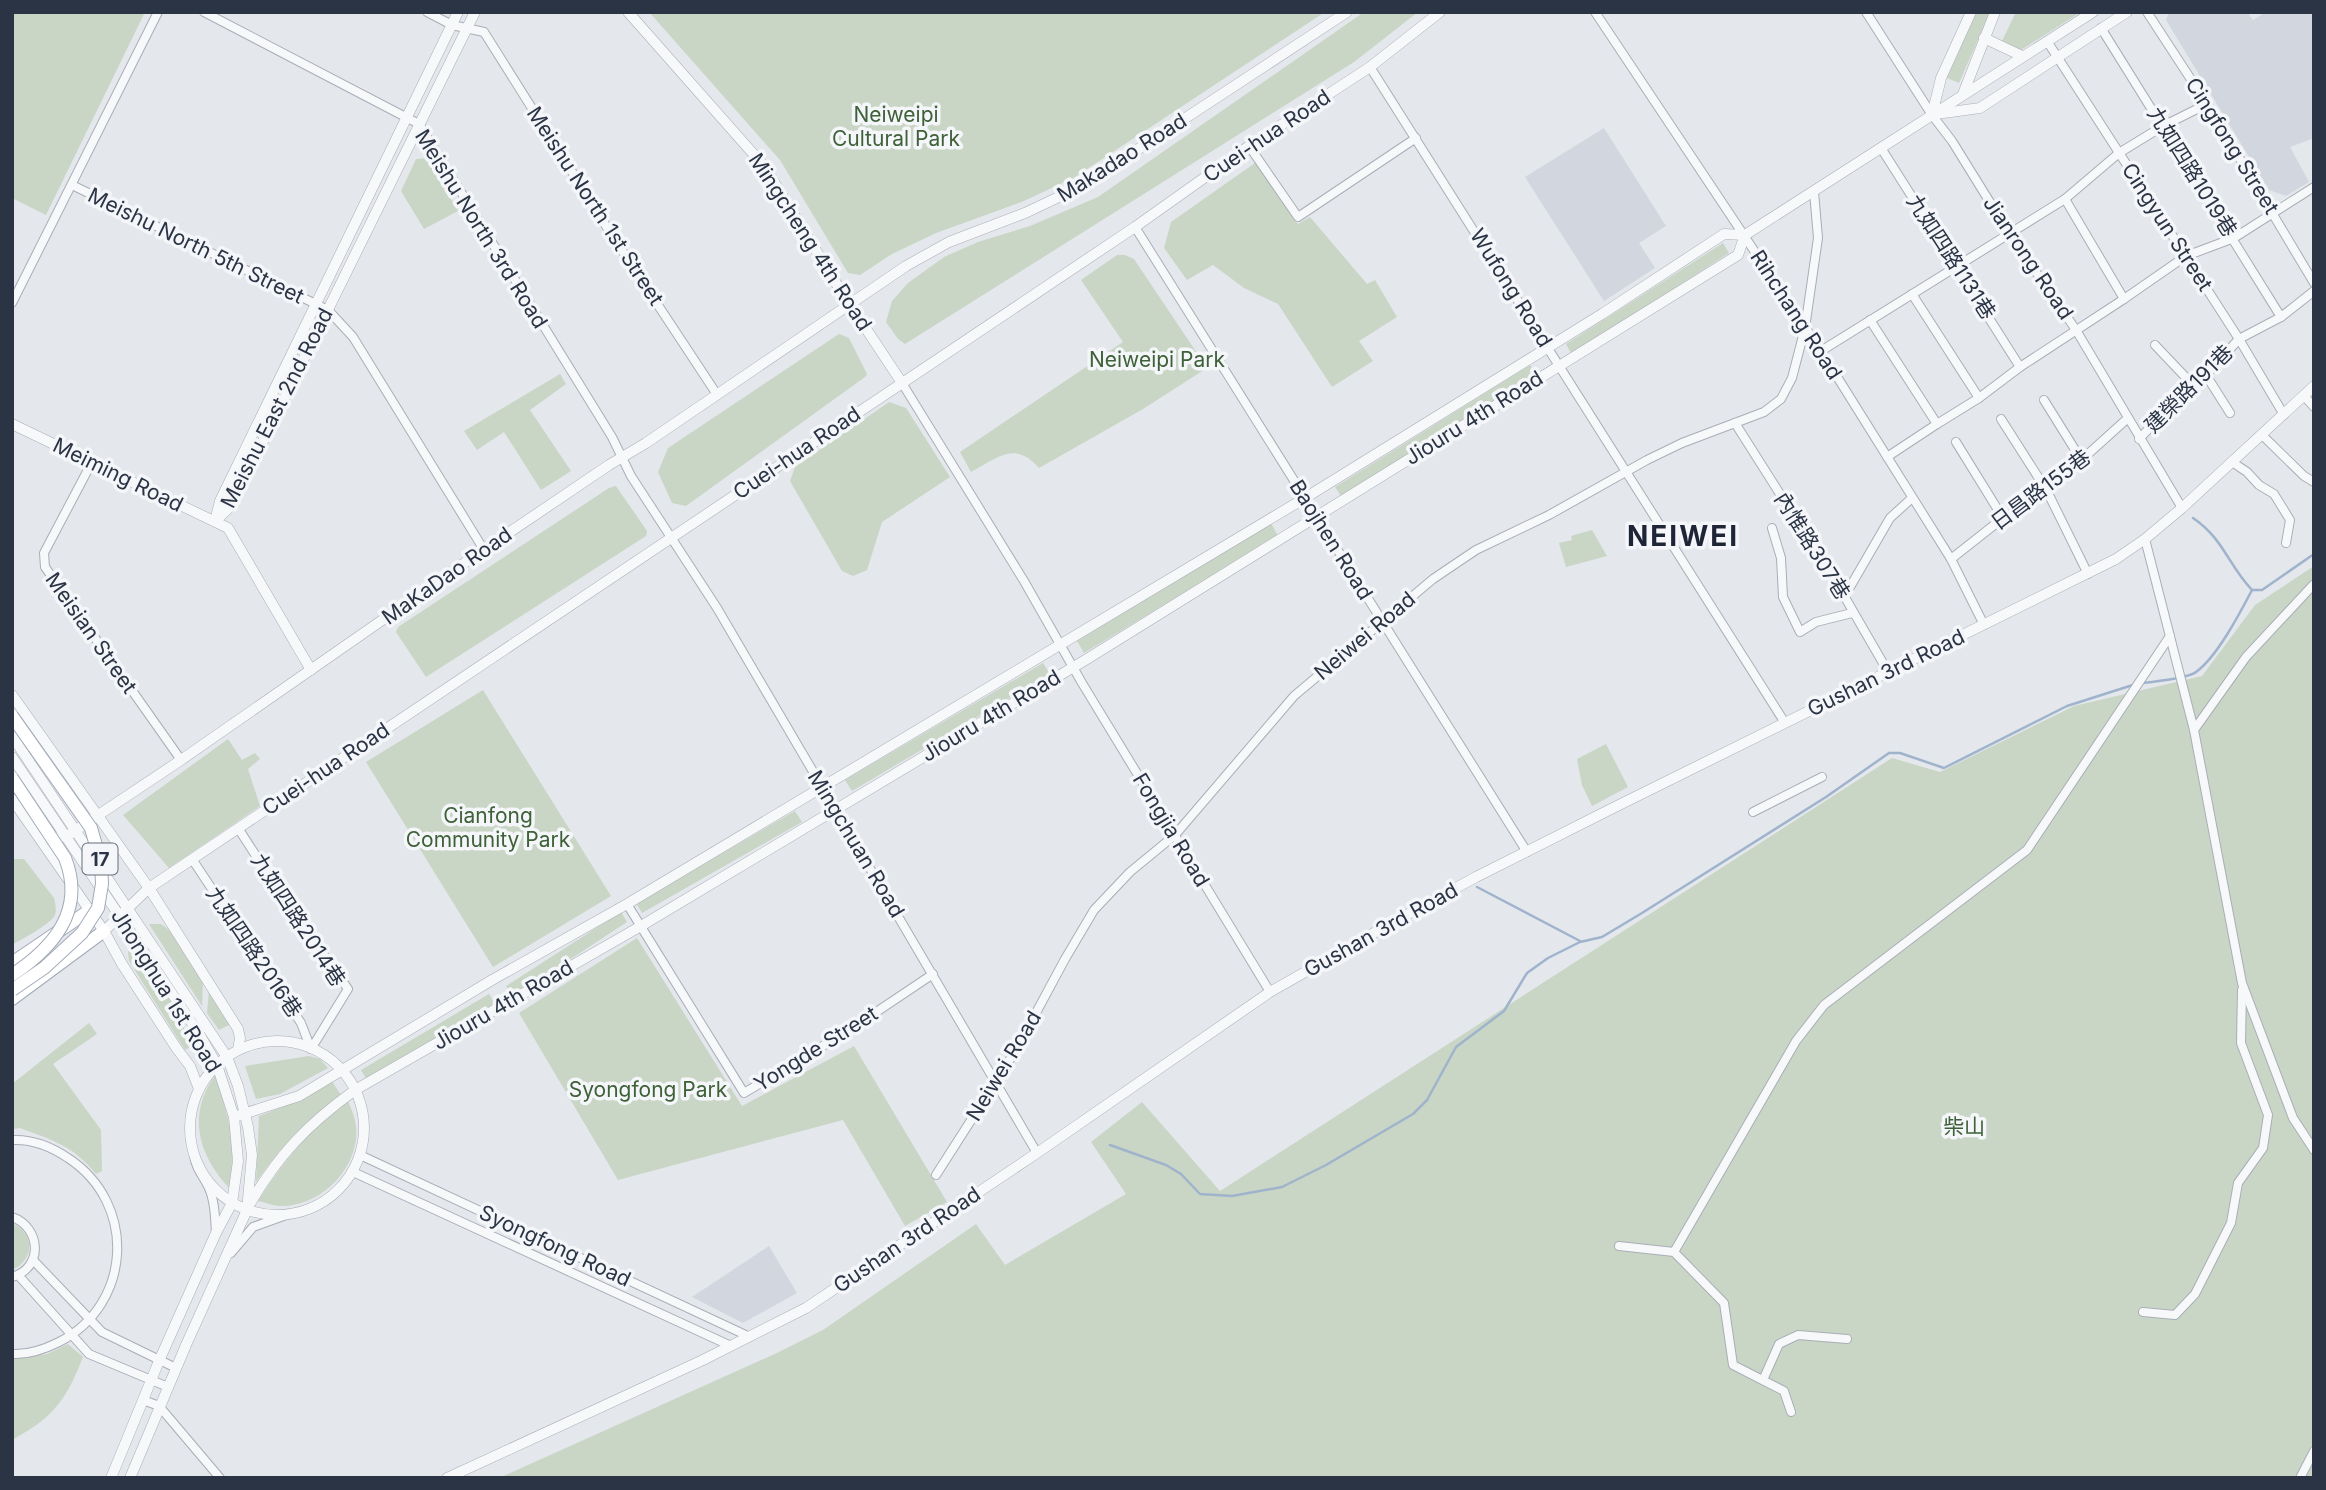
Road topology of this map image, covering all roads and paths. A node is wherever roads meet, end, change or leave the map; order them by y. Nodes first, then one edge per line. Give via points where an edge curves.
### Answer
1 (158, 12) edge
2 (204, 12) edge
3 (427, 12) edge
4 (458, 12) edge
5 (475, 12) edge
6 (628, 12) edge
7 (1347, 12) edge
8 (1440, 12) edge
9 (1595, 12) edge
10 (1866, 12) edge
11 (1971, 12) edge
12 (1996, 12) edge
13 (2093, 12) edge
14 (2127, 12) edge
15 (2147, 12) edge
16 (452, 25) junction
17 (467, 27) junction
18 (2101, 28) junction
19 (1984, 38) junction
20 (2047, 41) junction
21 (2022, 56) junction
22 (2057, 57) junction
23 (1370, 67) junction
24 (1962, 95) junction
25 (2207, 104) junction
26 (1932, 115) junction
27 (407, 118) junction
28 (419, 124) junction
29 (2163, 126) junction
30 (1416, 138) junction
31 (1249, 146) junction
32 (1881, 148) junction
33 (2119, 153) junction
34 (72, 185) junction
35 (2314, 187) edge
36 (1814, 192) junction
37 (2065, 199) junction
38 (2273, 213) junction
39 (1135, 227) junction
40 (2009, 233) junction
41 (1745, 235) junction
42 (2234, 238) junction
43 (2186, 256) junction
44 (1957, 265) junction
45 (2314, 283) edge
46 (2314, 291) edge
47 (1912, 294) junction
48 (2124, 299) junction
49 (12, 303) edge
50 (851, 303) junction
51 (315, 304) junction
52 (328, 310) junction
53 (2281, 317) junction
54 (1870, 320) junction
55 (1805, 328) junction
56 (2076, 330) junction
57 (2239, 339) junction
58 (2155, 345) dead end
59 (1548, 347) junction
60 (1821, 351) junction
61 (1559, 365) junction
62 (2020, 367) junction
63 (2206, 374) junction
64 (902, 383) junction
65 (2192, 384) junction
66 (2314, 387) edge
67 (716, 393) junction
68 (2304, 396) junction
69 (1979, 398) junction
70 (2044, 400) dead end
71 (2314, 407) edge
72 (2230, 413) dead end
73 (2284, 415) junction
74 (2128, 418) junction
75 (2001, 419) dead end
76 (12, 424) edge
77 (1735, 424) junction
78 (1937, 424) junction
79 (2262, 435) junction
80 (2139, 439) junction
81 (1956, 442) dead end
82 (1887, 457) junction
83 (622, 458) junction
84 (2082, 461) junction
85 (92, 462) junction
86 (2232, 462) junction
87 (1627, 472) junction
88 (2314, 482) edge
89 (2047, 491) junction
90 (1305, 498) junction
91 (1912, 498) junction
92 (2182, 508) junction
93 (1316, 516) junction
94 (2003, 518) junction
95 (215, 521) junction
96 (1772, 528) dead end
97 (671, 538) junction
98 (2145, 539) junction
99 (2286, 544) dead end
100 (484, 550) junction
101 (1951, 559) junction
102 (2088, 574) junction
103 (2314, 584) edge
104 (1843, 594) junction
105 (1852, 612) junction
106 (1382, 621) junction
107 (1984, 625) junction
108 (2170, 636) junction
109 (1060, 643) junction
110 (1073, 667) junction
111 (310, 670) junction
112 (1887, 670) junction
113 (12, 695) edge
114 (12, 716) edge
115 (1785, 723) junction
116 (2194, 730) junction
117 (12, 737) edge
118 (12, 757) edge
119 (181, 760) junction
120 (1822, 777) dead end
121 (12, 778) edge
122 (822, 786) junction
123 (12, 799) edge
124 (836, 810) junction
125 (1753, 813) dead end
126 (97, 814) junction
127 (238, 828) junction
128 (71, 834) junction
129 (1175, 835) junction
130 (41, 840) junction
131 (1527, 852) junction
132 (192, 859) junction
133 (149, 888) junction
134 (115, 901) junction
135 (627, 904) junction
136 (90, 910) junction
137 (124, 913) junction
138 (642, 926) junction
139 (104, 931) junction
140 (12, 963) edge
141 (933, 974) junction
142 (12, 975) edge
143 (2242, 983) junction
144 (12, 990) edge
145 (1270, 992) junction
146 (12, 999) edge
147 (312, 1049) junction
148 (238, 1051) junction
149 (226, 1057) junction
150 (217, 1065) junction
151 (341, 1069) junction
152 (996, 1083) junction
153 (200, 1089) junction
154 (355, 1090) junction
155 (246, 1114) junction
156 (234, 1117) junction
157 (12, 1140) edge
158 (2314, 1150) edge
159 (1037, 1153) junction
160 (194, 1155) junction
161 (360, 1155) junction
162 (353, 1172) junction
163 (936, 1175) dead end
164 (232, 1203) junction
165 (248, 1209) junction
166 (289, 1214) junction
167 (12, 1217) edge
168 (216, 1233) junction
169 (1619, 1246) dead end
170 (1674, 1252) junction
171 (33, 1260) junction
172 (223, 1264) junction
173 (15, 1276) edge
174 (2143, 1312) dead end
175 (89, 1321) junction
176 (72, 1335) junction
177 (750, 1337) junction
178 (1847, 1339) dead end
179 (732, 1346) junction
180 (12, 1354) edge
181 (159, 1361) junction
182 (176, 1368) junction
183 (151, 1379) junction
184 (1763, 1380) junction
185 (168, 1387) junction
186 (143, 1400) junction
187 (159, 1406) junction
188 (1791, 1412) dead end
189 (2314, 1451) edge
190 (111, 1478) edge
191 (130, 1478) edge
192 (220, 1478) edge
193 (447, 1478) edge
194 (2300, 1478) edge

1 - 34 street
2 - 27 street, Meishu North 3rd Road
3 - 16 street
4 - 16 street, Meishu East 2nd Road
5 - 17 street, Meishu East 2nd Road
6 - 50 street, Mingcheng 4th Road via 764,166
7 - 50 street, Makadao Road via 1082,187 949,242
8 - 23 street, Cuei-hua Road
9 - 41 street, Rihchang Road
10 - 26 street, Jianrong Road
11 - 26 street via 1941,78
12 - 19 street
13 - 20 street, Jiouru 4th Road
14 - 18 street, Jiouru 4th Road
15 - 25 street, Cingfong Street
16 - 17 street
16 - 27 street, Meishu East 2nd Road
17 - 28 street, Meishu East 2nd Road
17 - 67 street, Meishu North 1st Street via 484,32
18 - 22 street, Jiouru 4th Road
18 - 29 street, 九如四路1019巷
19 - 21 street
19 - 24 street
20 - 21 street, Jiouru 4th Road
20 - 22 street, Cingyun Street
21 - 24 street, Jiouru 4th Road
22 - 26 street, Jiouru 4th Road via 1980,108
22 - 33 street, Cingyun Street
23 - 30 street, Wufong Road
23 - 31 street, Cuei-hua Road
24 - 26 street, Jiouru 4th Road
25 - 29 street
25 - 38 street, Cingfong Street
26 - 32 street, Jiouru 4th Road
26 - 40 street, Jianrong Road
27 - 28 street, Meishu North 3rd Road
27 - 51 street, Meishu East 2nd Road
28 - 52 street, Meishu East 2nd Road
28 - 83 street, Meishu North 3rd Road
29 - 33 street
29 - 42 street, 九如四路1019巷
30 - 31 street via 1298,217
30 - 59 street, Wufong Road
31 - 39 street, Cuei-hua Road
32 - 36 street, Jiouru 4th Road
32 - 44 street, 九如四路1131巷
33 - 37 street
33 - 43 street, Cingyun Street
34 - 49 street
34 - 51 street, Meishu North 5th Street
35 - 38 street
36 - 41 street, Jiouru 4th Road
36 - 55 street, Neiwei Road via 1818,239
37 - 40 street
37 - 48 street
38 - 42 street
38 - 45 street, Cingfong Street
39 - 64 street, Cuei-hua Road
39 - 90 street, Baojhen Road
40 - 44 street
40 - 56 street, Jianrong Road
41 - 55 street, Rihchang Road
41 - 59 street, Jiouru 4th Road via 1724,234
41 - 61 street, Jiouru 4th Road via 1738,255
42 - 43 street
42 - 53 street, 九如四路1019巷
43 - 48 street
43 - 57 street, Cingyun Street
44 - 47 street
44 - 62 street, 九如四路1131巷
46 - 53 street, 建榮路191巷
47 - 54 street
47 - 69 street
48 - 56 street
50 - 64 street, Mingcheng 4th Road
50 - 67 street, MaKaDao Road
51 - 52 street, Meishu North 5th Street
51 - 95 street, Meishu East 2nd Road via 220,501
52 - 95 street, Meishu East 2nd Road via 231,506
52 - 100 street, Meishu North 5th Street via 353,337
53 - 57 street, 建榮路191巷
54 - 60 street
54 - 78 street
55 - 60 street, Rihchang Road
55 - 77 street, Neiwei Road via 1792,378 1781,399
56 - 62 street
56 - 74 street, Jianrong Road
57 - 63 street, 建榮路191巷
57 - 73 street, Cingyun Street
58 - 65 street
59 - 61 street, Wufong Road
59 - 90 street, Jiouru 4th Road
60 - 82 street, Rihchang Road
61 - 87 street, Wufong Road
61 - 93 street, Jiouru 4th Road
62 - 69 street
63 - 65 street, 建榮路191巷
63 - 72 street
64 - 97 street, Cuei-hua Road
64 - 109 street
65 - 80 street, 建榮路191巷
66 - 68 street, Gushan 3rd Road
67 - 83 street, MaKaDao Road
68 - 71 street
68 - 73 street, Gushan 3rd Road
69 - 78 street
70 - 84 street
73 - 79 street, Gushan 3rd Road
74 - 80 street, Jianrong Road
74 - 84 street, 日昌路155巷
75 - 89 street
76 - 85 street, Meiming Road
77 - 87 street, Neiwei Road via 1682,443
77 - 104 street, 內惟路307巷
78 - 82 street
79 - 86 street, Gushan 3rd Road
79 - 88 street
80 - 92 street, Jianrong Road
81 - 94 street
82 - 91 street, Rihchang Road
83 - 97 street, Meishu North 3rd Road
83 - 100 street, MaKaDao Road
84 - 89 street, 日昌路155巷
85 - 95 street, Meiming Road
85 - 119 street, Meisian Street via 44,553 45,567
86 - 92 street, Gushan 3rd Road
86 - 99 street via 2274,494 2290,520
87 - 106 street, Neiwei Road via 1476,550
87 - 115 street, Wufong Road
89 - 94 street, 日昌路155巷
89 - 102 street
90 - 93 street, Baojhen Road
90 - 109 street, Jiouru 4th Road
91 - 101 street, Rihchang Road
91 - 104 street via 1890,518
92 - 98 street, Gushan 3rd Road
93 - 106 street, Baojhen Road
93 - 110 street, Jiouru 4th Road
94 - 101 street, 日昌路155巷
95 - 111 street, Meiming Road via 228,528
96 - 105 street via 1781,558 1783,597 1800,632 1816,622
97 - 122 street, Mingchuan Road
97 - 127 street, Cuei-hua Road
98 - 102 street, Gushan 3rd Road
98 - 108 street
100 - 111 street, MaKaDao Road
101 - 107 street, Rihchang Road
102 - 107 street, Gushan 3rd Road
103 - 116 street via 2246,657
104 - 105 street, 內惟路307巷
105 - 112 street, 內惟路307巷
106 - 129 street, Neiwei Road via 1294,696
106 - 131 street, Baojhen Road
107 - 112 street, Gushan 3rd Road
108 - 116 street
108 - 170 street via 2027,850 1824,1005 1796,1041
109 - 110 street, Fongjia Road
109 - 122 street, Jiouru 4th Road
110 - 124 street, Jiouru 4th Road
110 - 129 street, Fongjia Road
111 - 119 street, MaKaDao Road
112 - 115 street, Gushan 3rd Road
113 - 126 street, Jhonghua 1st Road
114 - 144 main road, 17, bridge via 92,828 102,884 97,908 82,933
115 - 131 street, Gushan 3rd Road
116 - 143 street
117 - 128 street, Jhonghua 1st Road
118 - 128 street, Jhonghua 1st Road
119 - 126 street, MaKaDao Road
120 - 125 street
121 - 142 main road, 17, bridge via 65,859 72,886 59,933 41,954
122 - 124 street, Mingchuan Road
122 - 135 street, Jiouru 4th Road
123 - 130 street, Jhonghua 1st Road
124 - 138 street, Jiouru 4th Road
124 - 141 street, Mingchuan Road
126 - 128 street, MaKaDao Road
126 - 133 street, Jhonghua 1st Road
127 - 132 street, Cuei-hua Road
127 - 147 street, 九如四路2014巷 via 348,989
128 - 130 street, MaKaDao Road
128 - 134 street, Jhonghua 1st Road
129 - 145 street, Fongjia Road
129 - 152 street, Neiwei Road via 1094,910
130 - 136 street, Jhonghua 1st Road
131 - 145 street, Gushan 3rd Road
132 - 133 street, Cuei-hua Road
132 - 147 street, 九如四路2016巷 via 301,1023
133 - 134 street, Cuei-hua Road
133 - 137 street, Cuei-hua Road
133 - 148 street, Jhonghua 1st Road via 238,1029
134 - 136 street, Cuei-hua Road
134 - 137 street, Jhonghua 1st Road
135 - 138 street, Yongde Street
135 - 151 street, Jiouru 4th Road
136 - 139 street, Jhonghua 1st Road
136 - 140 main road
137 - 139 street, Cuei-hua Road
137 - 149 street, Jhonghua 1st Road
137 - 150 street, Jhonghua 1st Road
138 - 141 street, Yongde Street via 744,1093
138 - 154 street, Jiouru 4th Road
139 - 146 main road
139 - 153 street, Jhonghua 1st Road
141 - 152 street, Mingchuan Road
143 - 158 street via 2293,1118
143 - 174 street via 2241,1043 2268,1115 2263,1149 2238,1183 2231,1223 2195,1294 2175,1315
145 - 159 street, Gushan 3rd Road
147 - 148 street via 267,1042
147 - 151 street
148 - 149 street
149 - 150 street
149 - 155 street, Jhonghua 1st Road
150 - 153 street
150 - 156 street, Jhonghua 1st Road
151 - 154 street
151 - 155 street, Jiouru 4th Road via 299,1096
152 - 159 street, Mingchuan Road
152 - 163 street, Neiwei Road
153 - 160 street via 191,1118
154 - 161 street via 363,1111
154 - 165 street, Jiouru 4th Road via 295,1140 264,1179
155 - 156 street, Jiouru 4th Road
155 - 165 street, Jhonghua 1st Road via 252,1155
156 - 164 street, Jhonghua 1st Road via 238,1161
157 - 175 street via 55,1149 83,1168 104,1194 116,1226 118,1260 108,1293
159 - 177 street, Gushan 3rd Road via 847,1282
160 - 164 street via 203,1174
160 - 168 street via 196,1169 209,1188
161 - 162 street
161 - 177 street, Syongfong Road
162 - 166 street via 326,1200
162 - 179 street, Syongfong Road
164 - 165 street
164 - 168 street, Jhonghua 1st Road
165 - 166 street
165 - 172 street, Jhonghua 1st Road
166 - 172 street via 253,1227
167 - 171 street via 31,1230 36,1250
168 - 181 street, Jhonghua 1st Road
169 - 170 street
170 - 184 street via 1724,1303 1733,1365
171 - 173 street
171 - 175 street
172 - 182 street, Jhonghua 1st Road
173 - 176 street
175 - 176 street
175 - 181 street
176 - 180 street via 47,1349
176 - 183 street via 89,1354
177 - 179 street, Gushan 3rd Road
178 - 184 street via 1798,1335 1779,1344
179 - 193 street, Gushan 3rd Road
181 - 182 street
181 - 183 street, Jhonghua 1st Road
182 - 185 street, Jhonghua 1st Road
183 - 185 street
183 - 186 street, Jhonghua 1st Road
184 - 188 street via 1784,1391
185 - 187 street, Jhonghua 1st Road
186 - 187 street
186 - 190 street, Jhonghua 1st Road
187 - 191 street, Jhonghua 1st Road
187 - 192 street
189 - 194 street

